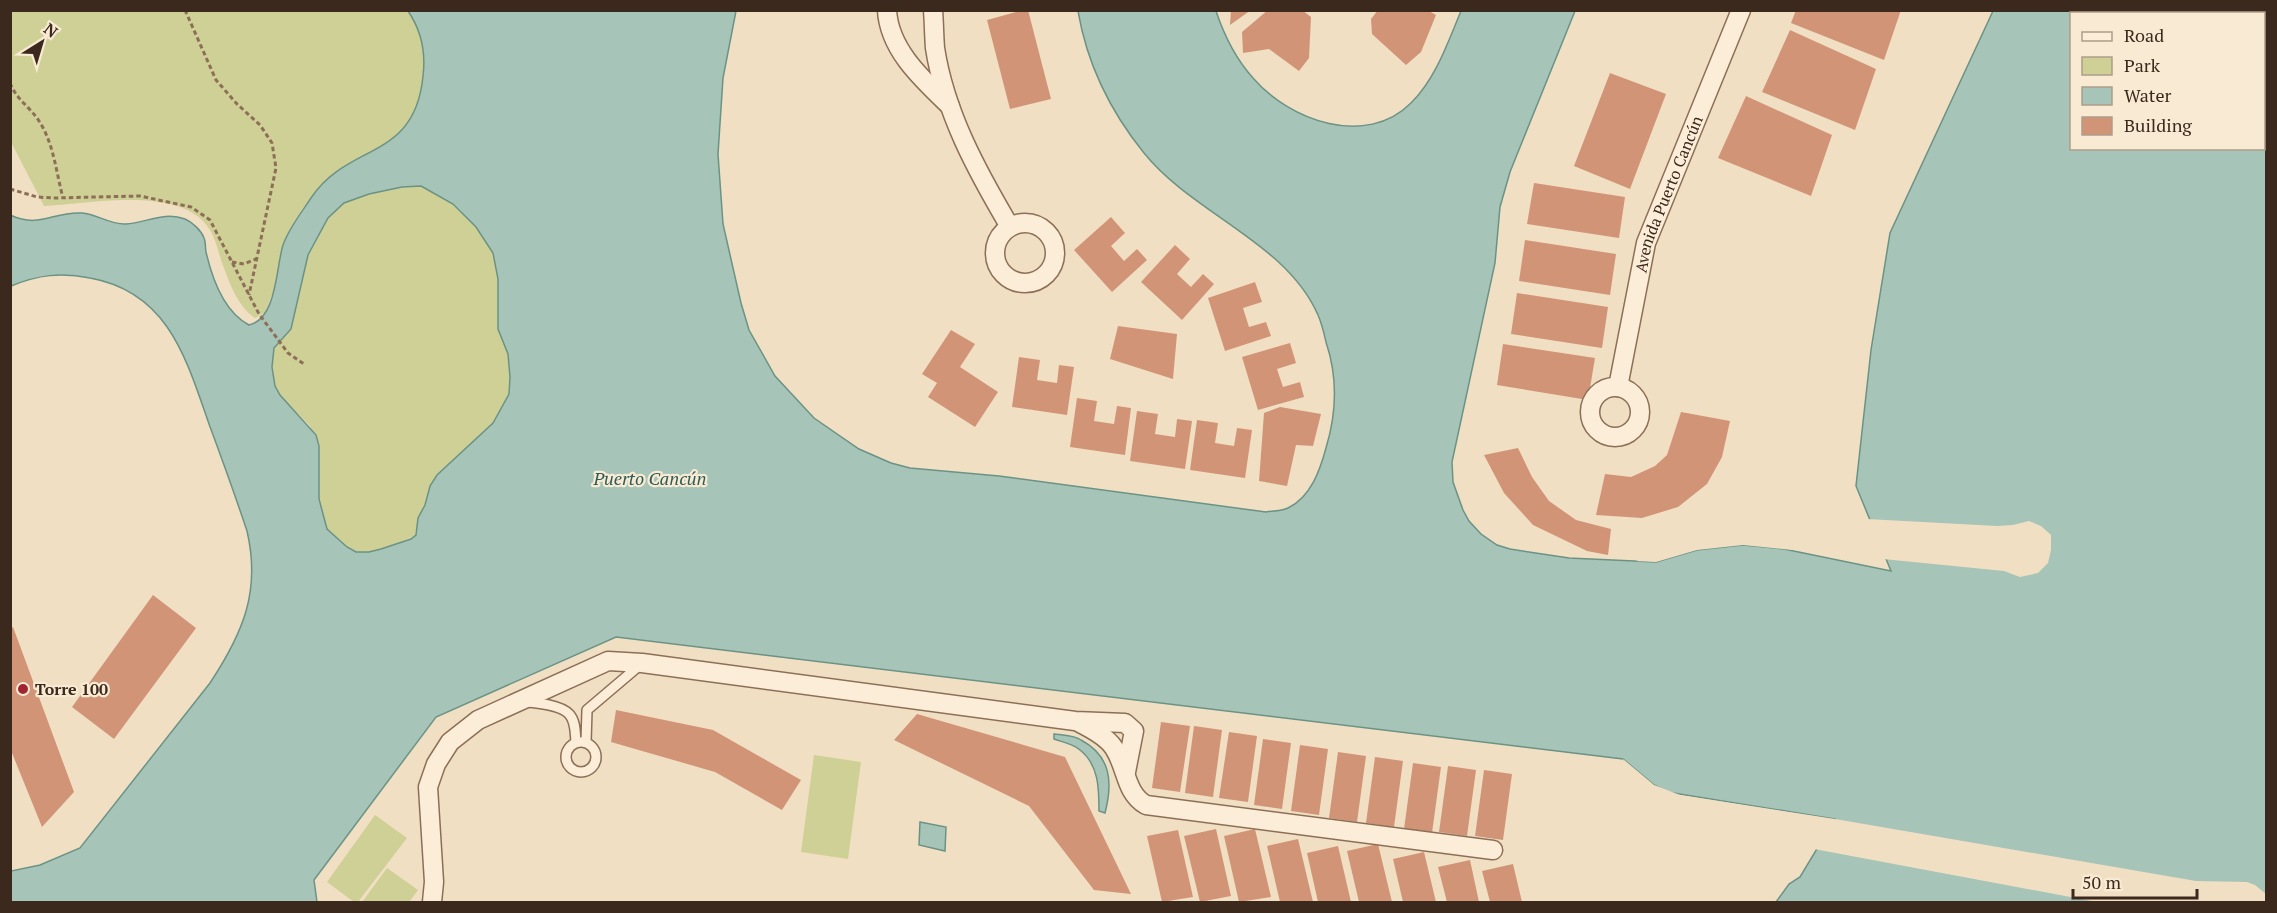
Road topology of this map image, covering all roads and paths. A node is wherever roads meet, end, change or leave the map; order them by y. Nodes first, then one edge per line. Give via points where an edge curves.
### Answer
1 (185, 10) edge
2 (887, 10) edge
3 (933, 10) edge
4 (1741, 10) edge
5 (10, 83) edge
6 (950, 106) junction
7 (10, 189) edge
8 (63, 198) junction
9 (1010, 227) dead end
10 (256, 259) junction
11 (232, 262) junction
12 (248, 297) junction
13 (304, 364) dead end
14 (1618, 387) dead end
15 (642, 663) junction
16 (518, 702) junction
17 (1075, 721) junction
18 (1132, 741) junction
19 (576, 742) junction
20 (586, 742) junction
21 (1113, 746) junction
22 (1126, 772) junction
23 (1493, 850) dead end
24 (432, 903) edge

1 - 10 path via 216,80 272,143 276,168
2 - 6 street via 896,41 913,71
3 - 6 street via 936,48
4 - 14 street, Avenida Puerto Cancún via 1646,243
5 - 8 path via 50,143
6 - 9 street via 976,168
7 - 8 path via 37,197
8 - 11 path via 140,196 191,207 210,220
10 - 11 path via 244,264
10 - 12 path
11 - 12 path
12 - 13 path via 288,353
15 - 16 street via 608,661
15 - 17 street
15 - 20 lane via 587,710
16 - 19 lane via 563,709 574,723
16 - 24 street via 478,720 450,742 436,764 428,787
17 - 18 street via 1125,723 1134,731
17 - 21 street via 1093,729
18 - 21 street via 1124,748
18 - 22 street
19 - 20 lane
19 - 20 lane via 566,752 566,762 572,770 581,772 591,769 596,760 594,750
21 - 22 street
22 - 23 street via 1128,786 1136,799 1146,805

